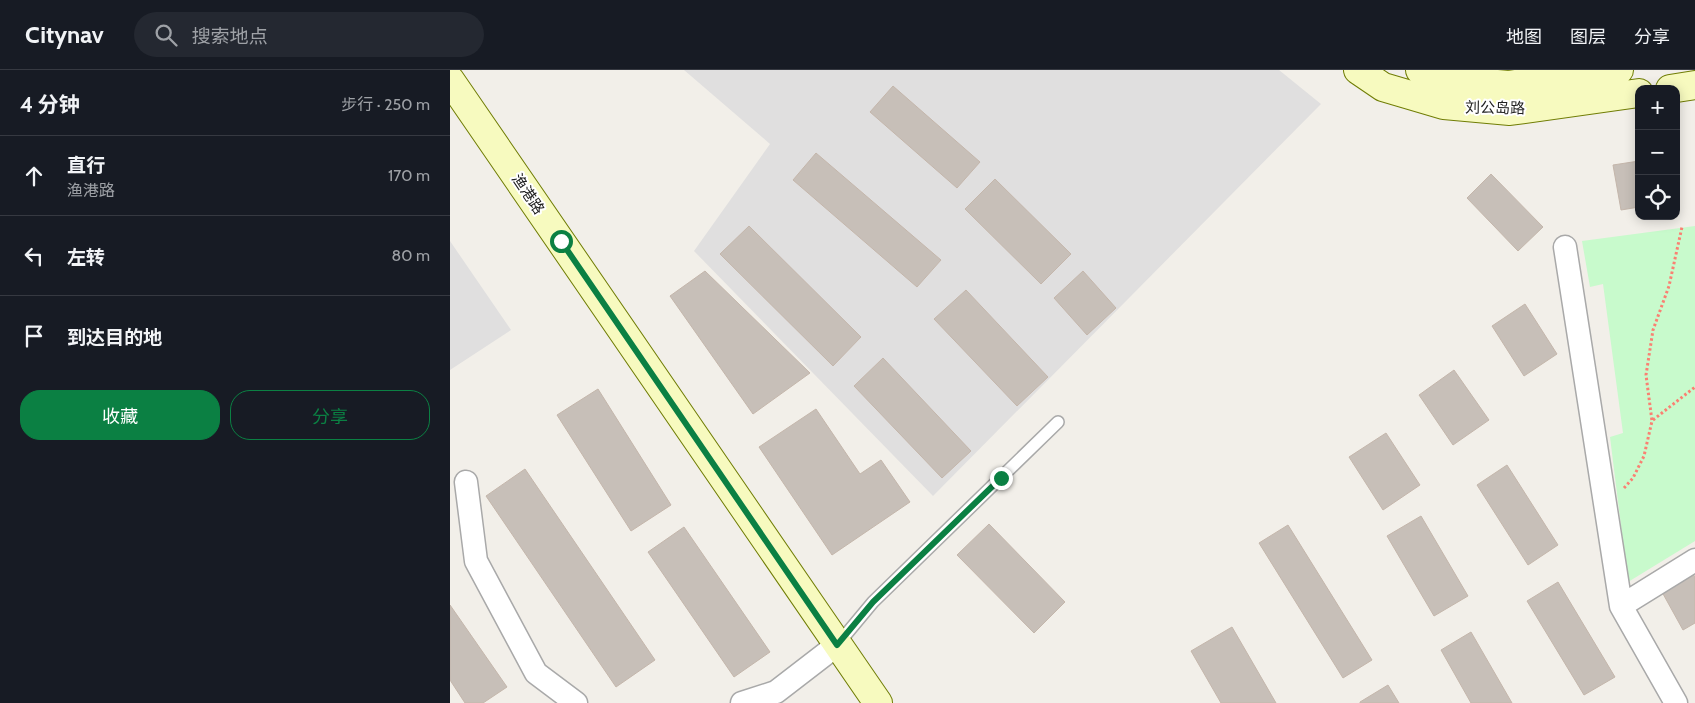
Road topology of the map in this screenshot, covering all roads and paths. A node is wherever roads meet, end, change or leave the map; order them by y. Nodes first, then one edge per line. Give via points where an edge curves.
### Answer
1 (1358, 70) edge
2 (1420, 70) edge
3 (1619, 70) edge
4 (450, 80) edge
5 (1695, 85) edge
6 (1680, 87) edge
7 (1635, 94) edge
8 (1682, 227) dead end
9 (1564, 247) dead end
10 (1695, 387) edge
11 (1652, 421) junction
12 (1058, 422) dead end
13 (466, 482) dead end
14 (1622, 490) dead end
15 (1695, 560) edge
16 (1621, 606) junction
17 (837, 645) junction
18 (576, 703) edge
19 (742, 703) edge
20 (878, 703) edge
21 (1676, 703) edge

1 - 7 street, 刘公岛路 via 1383,87 1444,106 1519,110
2 - 3 street, 刘公岛路 via 1454,80 1508,85
4 - 17 street, 渔港路
5 - 6 street
8 - 11 path via 1669,286 1653,330 1646,375
9 - 16 street
10 - 11 path
11 - 14 path via 1644,456 1633,478
12 - 17 lane via 873,602
13 - 18 street via 476,561 536,673
15 - 16 street
16 - 21 street
17 - 19 street via 776,692
17 - 20 street, 渔港路

